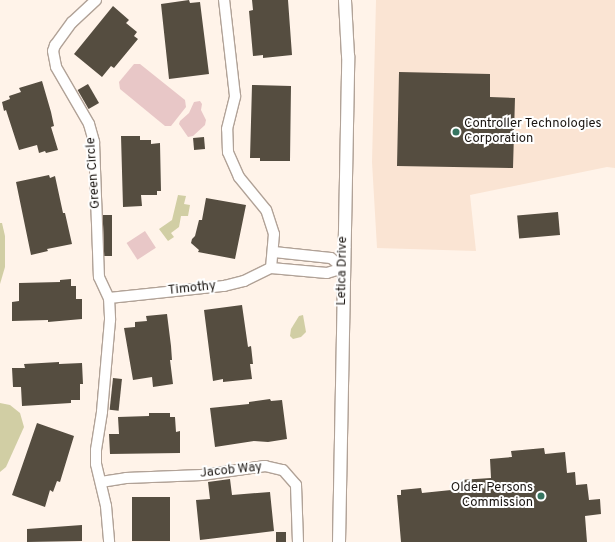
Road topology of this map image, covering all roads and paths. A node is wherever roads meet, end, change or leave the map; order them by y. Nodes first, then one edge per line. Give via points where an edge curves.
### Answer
1 (96, 0) edge
2 (224, 0) edge
3 (345, 0) edge
4 (274, 252) junction
5 (271, 268) junction
6 (344, 268) junction
7 (109, 298) junction
8 (102, 482) junction
9 (109, 542) edge
10 (298, 542) edge
11 (339, 542) edge

1 - 7 street, Green Circle via 72,22 53,51 56,67 89,124 94,142 99,277
2 - 4 street via 236,96 227,129 228,152 239,177 266,210 274,234
3 - 6 street, Letica Drive via 348,56
4 - 5 street
4 - 6 street via 330,258
5 - 6 street via 327,274
5 - 7 street, Timothy via 244,281 224,286
6 - 11 street, Letica Drive
7 - 8 street via 108,358 96,450 96,464
8 - 9 street
8 - 10 street, Jacob Way via 126,478 202,475 265,466 283,470 296,485

